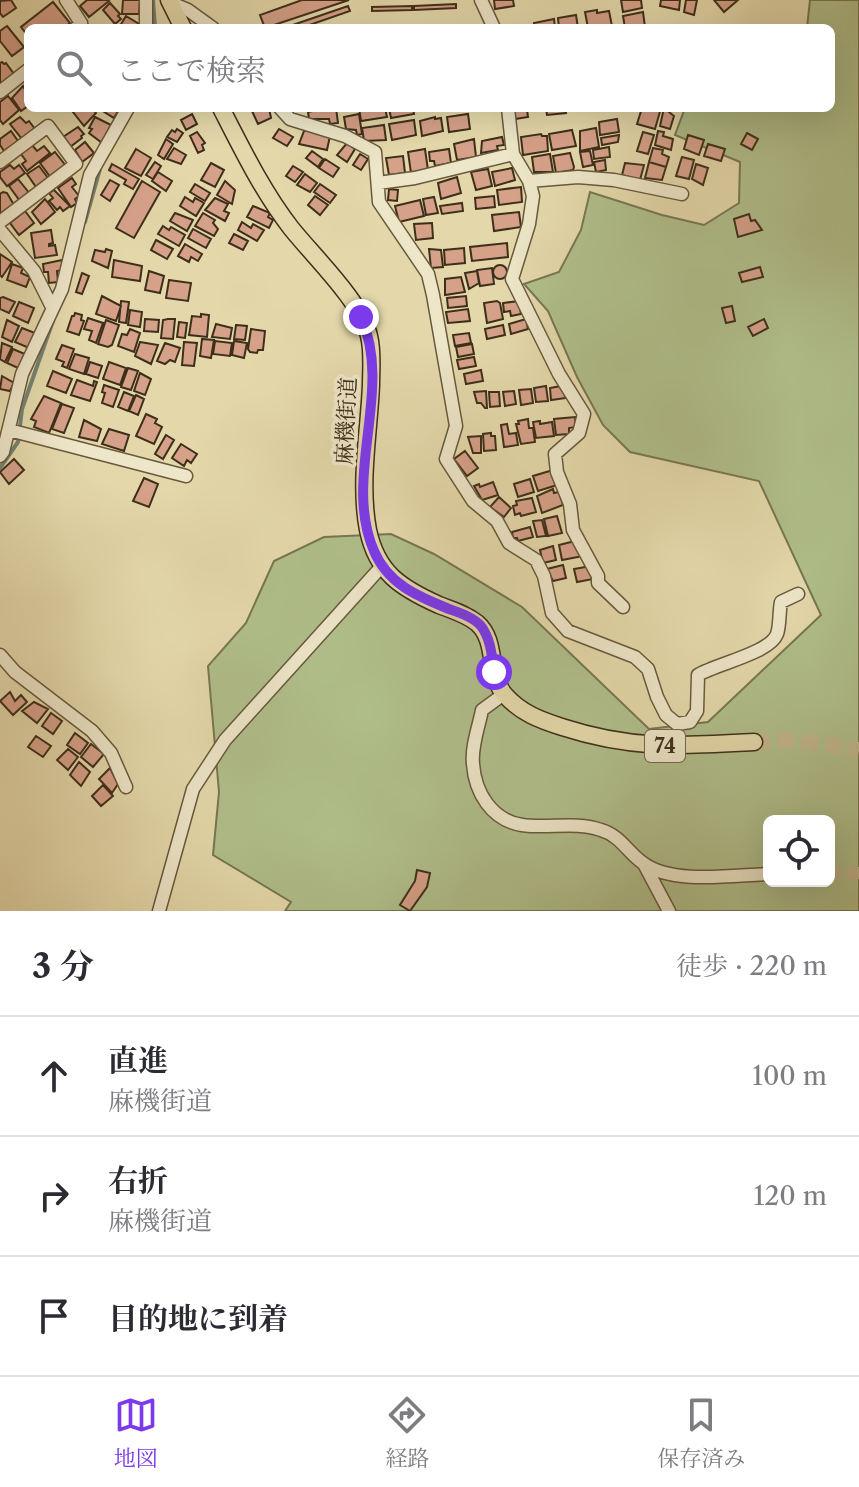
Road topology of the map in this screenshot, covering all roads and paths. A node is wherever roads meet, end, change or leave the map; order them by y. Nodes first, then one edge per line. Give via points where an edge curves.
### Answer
1 (66, 0) edge
2 (146, 0) edge
3 (481, 0) edge
4 (170, 1) edge
5 (80, 24) edge
6 (146, 24) edge
7 (181, 24) edge
8 (207, 24) edge
9 (492, 24) edge
10 (24, 73) edge
11 (0, 92) edge
12 (126, 112) edge
13 (223, 112) edge
14 (284, 112) edge
15 (508, 112) edge
16 (513, 154) junction
17 (0, 162) edge
18 (529, 181) junction
19 (378, 183) junction
20 (682, 194) dead end
21 (0, 222) edge
22 (0, 230) edge
23 (52, 307) junction
24 (12, 427) edge
25 (0, 456) edge
26 (186, 476) dead end
27 (382, 566) junction
28 (798, 594) dead end
29 (623, 607) dead end
30 (0, 655) edge
31 (504, 694) junction
32 (754, 742) tunnel mouth
33 (126, 787) dead end
34 (643, 863) junction
35 (763, 874) edge
36 (159, 911) edge
37 (669, 911) edge

1 - 5 street
2 - 6 street
3 - 9 street
4 - 7 main road
4 - 8 street
10 - 11 street
12 - 23 street via 90,175 62,289
13 - 27 main road, 麻機街道 via 268,195 345,294 369,336 363,496 373,550
14 - 19 street via 375,152
15 - 16 street
16 - 18 street
16 - 19 street
17 - 21 street via 48,126 76,164
18 - 20 street via 614,180
18 - 29 street via 529,224 512,279 584,414 579,433 555,454 557,472 570,504 573,530 598,583
19 - 28 street via 379,202 428,274 456,426 446,459 509,543 536,560 552,613 568,631 635,657 648,669 666,715 677,724 690,722 697,711 698,675 772,642 781,602
22 - 23 street via 34,271
23 - 24 street via 22,374
24 - 25 street
24 - 26 street via 41,440
27 - 31 main road via 390,578 480,626
27 - 36 street via 225,740 193,789
30 - 33 street via 92,731 111,753
31 - 32 main road, 74 via 530,717 618,742
31 - 34 street via 482,710 472,762 482,802 519,825 599,829 618,838
34 - 35 street via 665,874
34 - 37 street

